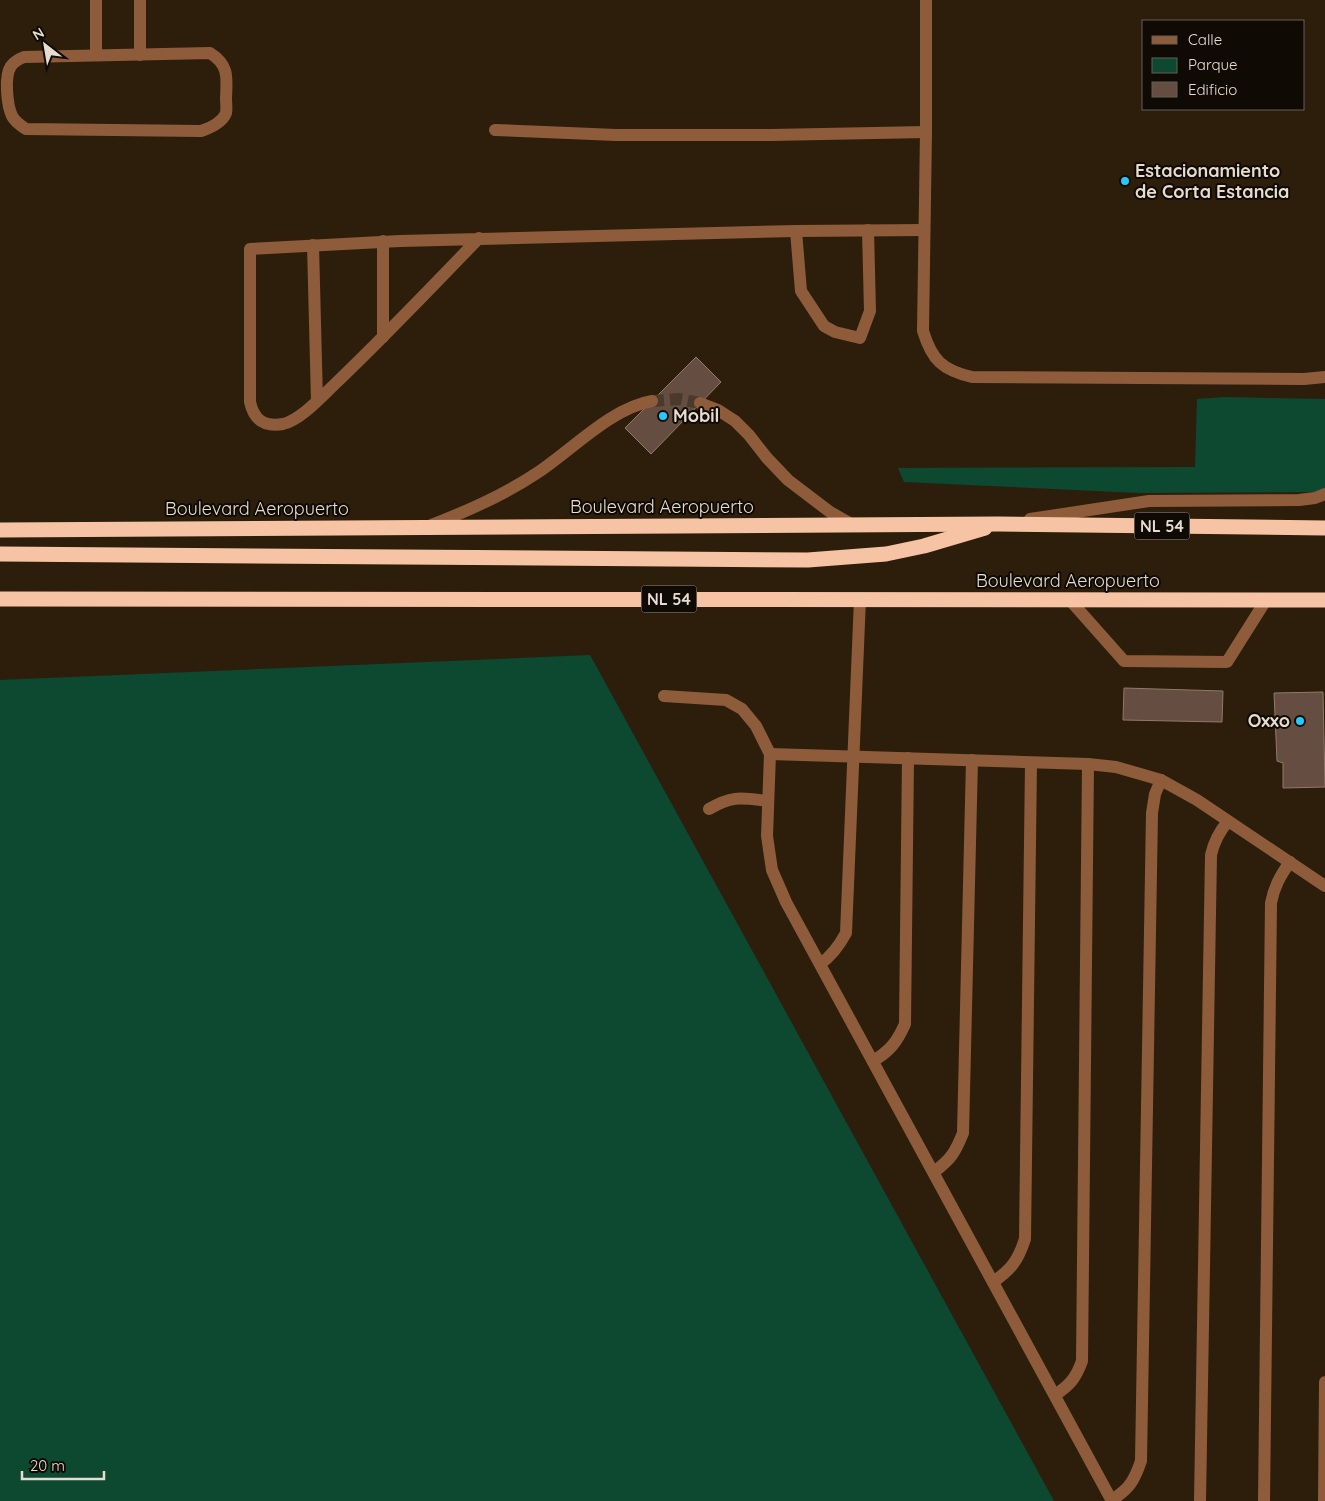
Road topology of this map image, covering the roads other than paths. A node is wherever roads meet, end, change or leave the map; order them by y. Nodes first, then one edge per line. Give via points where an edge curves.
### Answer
1 (96, 0) edge
2 (140, 0) edge
3 (926, 0) edge
4 (140, 55) junction
5 (96, 56) junction
6 (495, 130) dead end
7 (926, 132) junction
8 (868, 230) junction
9 (924, 230) junction
10 (796, 231) junction
11 (479, 238) junction
12 (383, 241) junction
13 (313, 245) junction
14 (383, 337) junction
15 (1325, 377) edge
16 (1304, 379) junction
17 (1325, 385) edge
18 (317, 401) junction
19 (652, 402) tunnel mouth
20 (700, 403) tunnel mouth
21 (1325, 494) edge
22 (998, 524) junction
23 (853, 525) junction
24 (427, 527) junction
25 (1325, 528) edge
26 (0, 530) edge
27 (0, 554) edge
28 (860, 599) junction
29 (4, 600) edge
30 (1069, 600) junction
31 (1266, 600) junction
32 (1325, 600) edge
33 (664, 696) dead end
34 (770, 754) junction
35 (854, 756) junction
36 (908, 758) junction
37 (972, 760) junction
38 (1032, 763) junction
39 (1088, 764) junction
40 (1161, 780) junction
41 (768, 801) junction
42 (709, 809) dead end
43 (1228, 821) junction
44 (1290, 862) junction
45 (1325, 886) edge
46 (820, 964) junction
47 (873, 1061) junction
48 (934, 1172) junction
49 (993, 1282) junction
50 (1325, 1382) edge
51 (1055, 1395) junction
52 (1112, 1501) edge
53 (1200, 1501) edge
54 (1264, 1501) edge
55 (1324, 1501) edge

1 - 5 street
2 - 4 street
3 - 7 street
4 - 5 street
4 - 5 street via 210,53 219,58 227,75 226,113 220,122 201,131 26,129 18,124 8,106 7,76 11,66 24,57
6 - 7 street via 616,135
7 - 9 street
8 - 9 street
8 - 10 street
8 - 10 street via 870,311 860,338 824,326 801,291
9 - 16 street via 923,331 928,348 939,363 954,373 972,377
10 - 11 street
11 - 12 street
11 - 14 street
12 - 13 street
12 - 14 street
13 - 18 street
13 - 18 street via 250,249 250,402 258,419 266,424 283,424 295,419
14 - 18 street
15 - 16 street
16 - 17 street
19 - 24 street via 620,412 537,473 460,514
20 - 23 street via 735,421 788,480
21 - 22 street via 1299,500 1148,502
22 - 23 highway, Boulevard Aeropuerto / NL 54
22 - 25 highway, Boulevard Aeropuerto / NL 54
22 - 27 highway via 886,554 808,560
23 - 24 highway, Boulevard Aeropuerto / NL 54
24 - 26 highway, Boulevard Aeropuerto / NL 54
28 - 29 highway, Boulevard Aeropuerto / NL 54
28 - 30 highway, Boulevard Aeropuerto / NL 54
28 - 35 street
30 - 31 highway, Boulevard Aeropuerto / NL 54
30 - 31 street via 1124,661 1199,662 1227,662
31 - 32 highway, Boulevard Aeropuerto / NL 54
33 - 34 street via 726,700 742,709 756,726
34 - 35 street
34 - 41 street
35 - 36 street
35 - 46 street via 846,933 837,949
36 - 37 street
36 - 47 street via 905,1024 886,1053
37 - 38 street
37 - 48 street via 963,1133 956,1151
38 - 39 street
38 - 49 street via 1026,1239 1019,1258
39 - 40 street via 1116,767
39 - 51 street via 1082,1360 1078,1374
40 - 43 street
40 - 52 street via 1152,813 1141,1461 1134,1481
41 - 42 street via 730,799
41 - 46 street via 767,836 772,870
43 - 44 street
43 - 53 street via 1218,834 1211,855
44 - 45 street
44 - 54 street via 1279,878 1271,903
46 - 47 street
47 - 48 street
48 - 49 street
49 - 51 street
50 - 55 street
51 - 52 street

